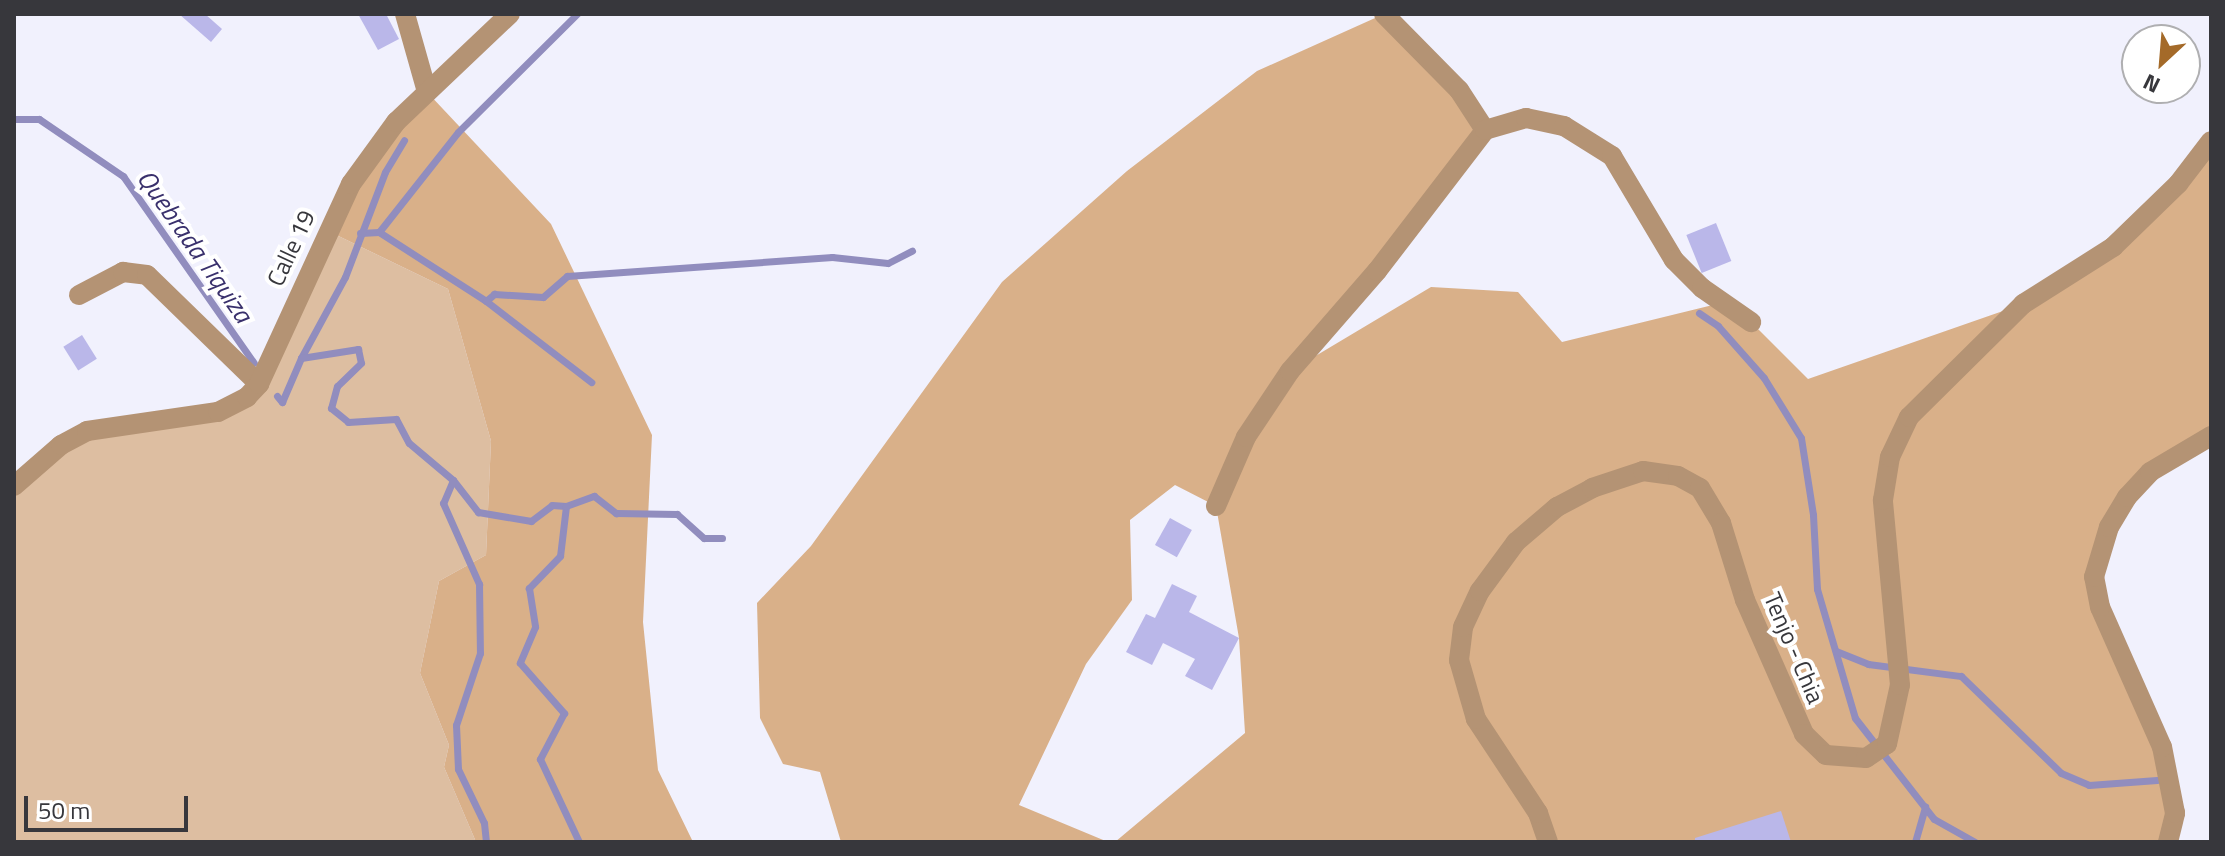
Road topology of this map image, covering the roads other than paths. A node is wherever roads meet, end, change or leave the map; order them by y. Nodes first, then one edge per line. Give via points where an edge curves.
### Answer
1 (405, 14) edge
2 (510, 14) edge
3 (1384, 14) edge
4 (427, 92) junction
5 (1485, 130) junction
6 (2211, 141) edge
7 (79, 295) dead end
8 (1751, 322) dead end
9 (259, 384) junction
10 (2211, 436) edge
11 (14, 486) edge
12 (1216, 506) dead end
13 (1548, 842) edge
14 (2168, 842) edge

1 - 4 street
2 - 4 street, Calle 19
3 - 5 street via 1459,90
4 - 9 street, Calle 19 via 396,122 351,184
5 - 8 street via 1526,118 1564,126 1612,156 1680,267
5 - 12 street via 1377,271 1290,371 1246,437
6 - 13 street, Tenjo - Chia via 2178,184 2113,247 2023,304 1909,417 1890,457 1883,500 1900,685 1887,744 1866,758 1826,755 1804,734 1745,600 1721,523 1700,488 1678,476 1643,471 1592,488 1557,507 1516,542 1480,591 1463,627 1459,660 1476,719 1538,813
7 - 9 street via 123,272 147,275
9 - 11 street via 218,412 87,431 61,445
10 - 14 street via 2150,472 2127,497 2109,527 2094,577 2100,607 2162,747 2175,813

